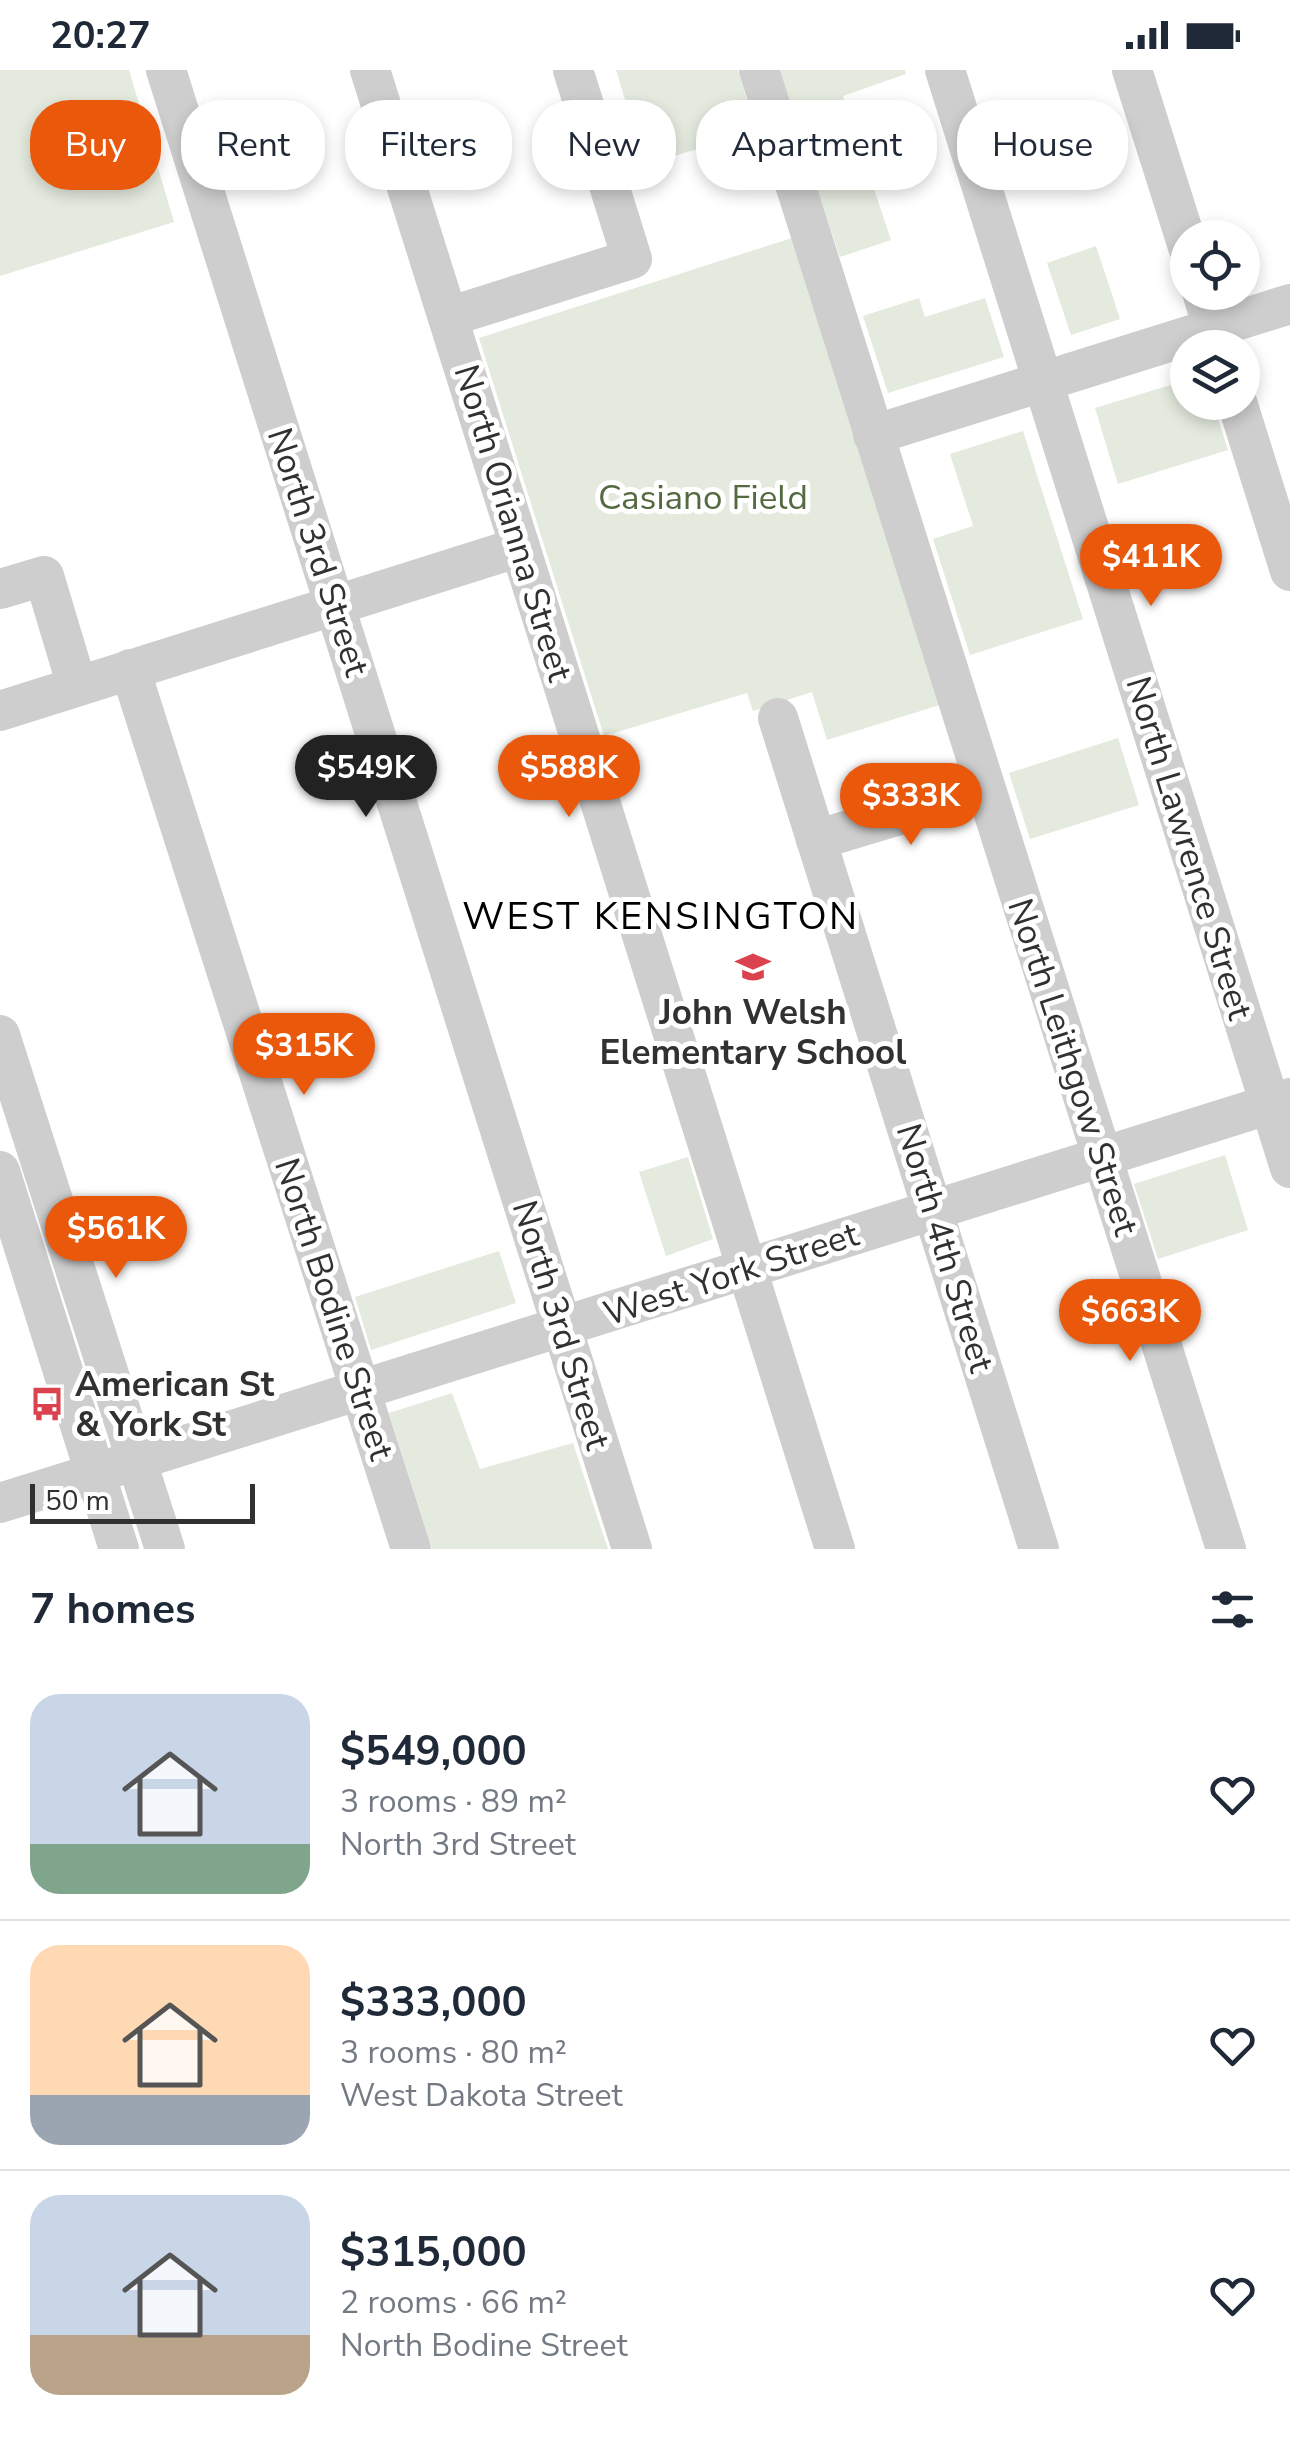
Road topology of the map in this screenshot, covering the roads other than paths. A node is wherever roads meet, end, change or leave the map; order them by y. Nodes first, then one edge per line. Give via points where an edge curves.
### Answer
1 (166, 70) edge
2 (370, 70) edge
3 (573, 70) edge
4 (759, 70) edge
5 (945, 70) edge
6 (1132, 70) edge
7 (1179, 220) edge
8 (1290, 304) edge
9 (448, 317) junction
10 (1211, 323) edge
11 (1043, 382) junction
12 (1242, 420) edge
13 (873, 435) junction
14 (520, 546) junction
15 (1290, 572) edge
16 (0, 590) edge
17 (334, 605) junction
18 (130, 669) junction
19 (78, 686) junction
20 (1, 706) edge
21 (778, 718) dead end
22 (985, 789) junction
23 (816, 840) junction
24 (0, 1035) edge
25 (1280, 1101) edge
26 (1101, 1158) junction
27 (1290, 1168) edge
28 (0, 1171) edge
29 (933, 1210) junction
30 (747, 1268) junction
31 (562, 1328) junction
32 (360, 1389) junction
33 (136, 1460) junction
34 (94, 1474) junction
35 (0, 1503) edge
36 (118, 1549) edge
37 (165, 1549) edge
38 (410, 1549) edge
39 (632, 1549) edge
40 (835, 1549) edge
41 (1039, 1549) edge
42 (1226, 1549) edge

1 - 17 street, North 3rd Street
2 - 9 street, North Orianna Street
3 - 9 street via 632,259
4 - 13 street, North Leithgow Street
5 - 11 street, North Lawrence Street
6 - 7 street
8 - 10 street
9 - 14 street, North Orianna Street
10 - 11 street
11 - 13 street
11 - 25 street, North Lawrence Street
12 - 15 street
13 - 22 street, North Leithgow Street
14 - 17 street
14 - 30 street, North Orianna Street
16 - 19 street via 44,576
17 - 18 street
17 - 31 street, North 3rd Street
18 - 19 street
18 - 32 street, North Bodine Street
19 - 20 street
21 - 23 street, North 4th Street
22 - 23 street
22 - 26 street, North Leithgow Street
23 - 29 street, North 4th Street
24 - 33 street
25 - 26 street, West York Street
25 - 27 street, North Lawrence Street
26 - 29 street, West York Street
26 - 42 street, North Leithgow Street
28 - 34 street
29 - 30 street, West York Street
29 - 41 street, North 4th Street
30 - 31 street, West York Street
30 - 40 street, North Orianna Street
31 - 32 street, West York Street
31 - 39 street, North 3rd Street
32 - 33 street, West York Street
32 - 38 street, North Bodine Street
33 - 34 street, West York Street
33 - 37 street
34 - 35 street, West York Street
34 - 36 street

